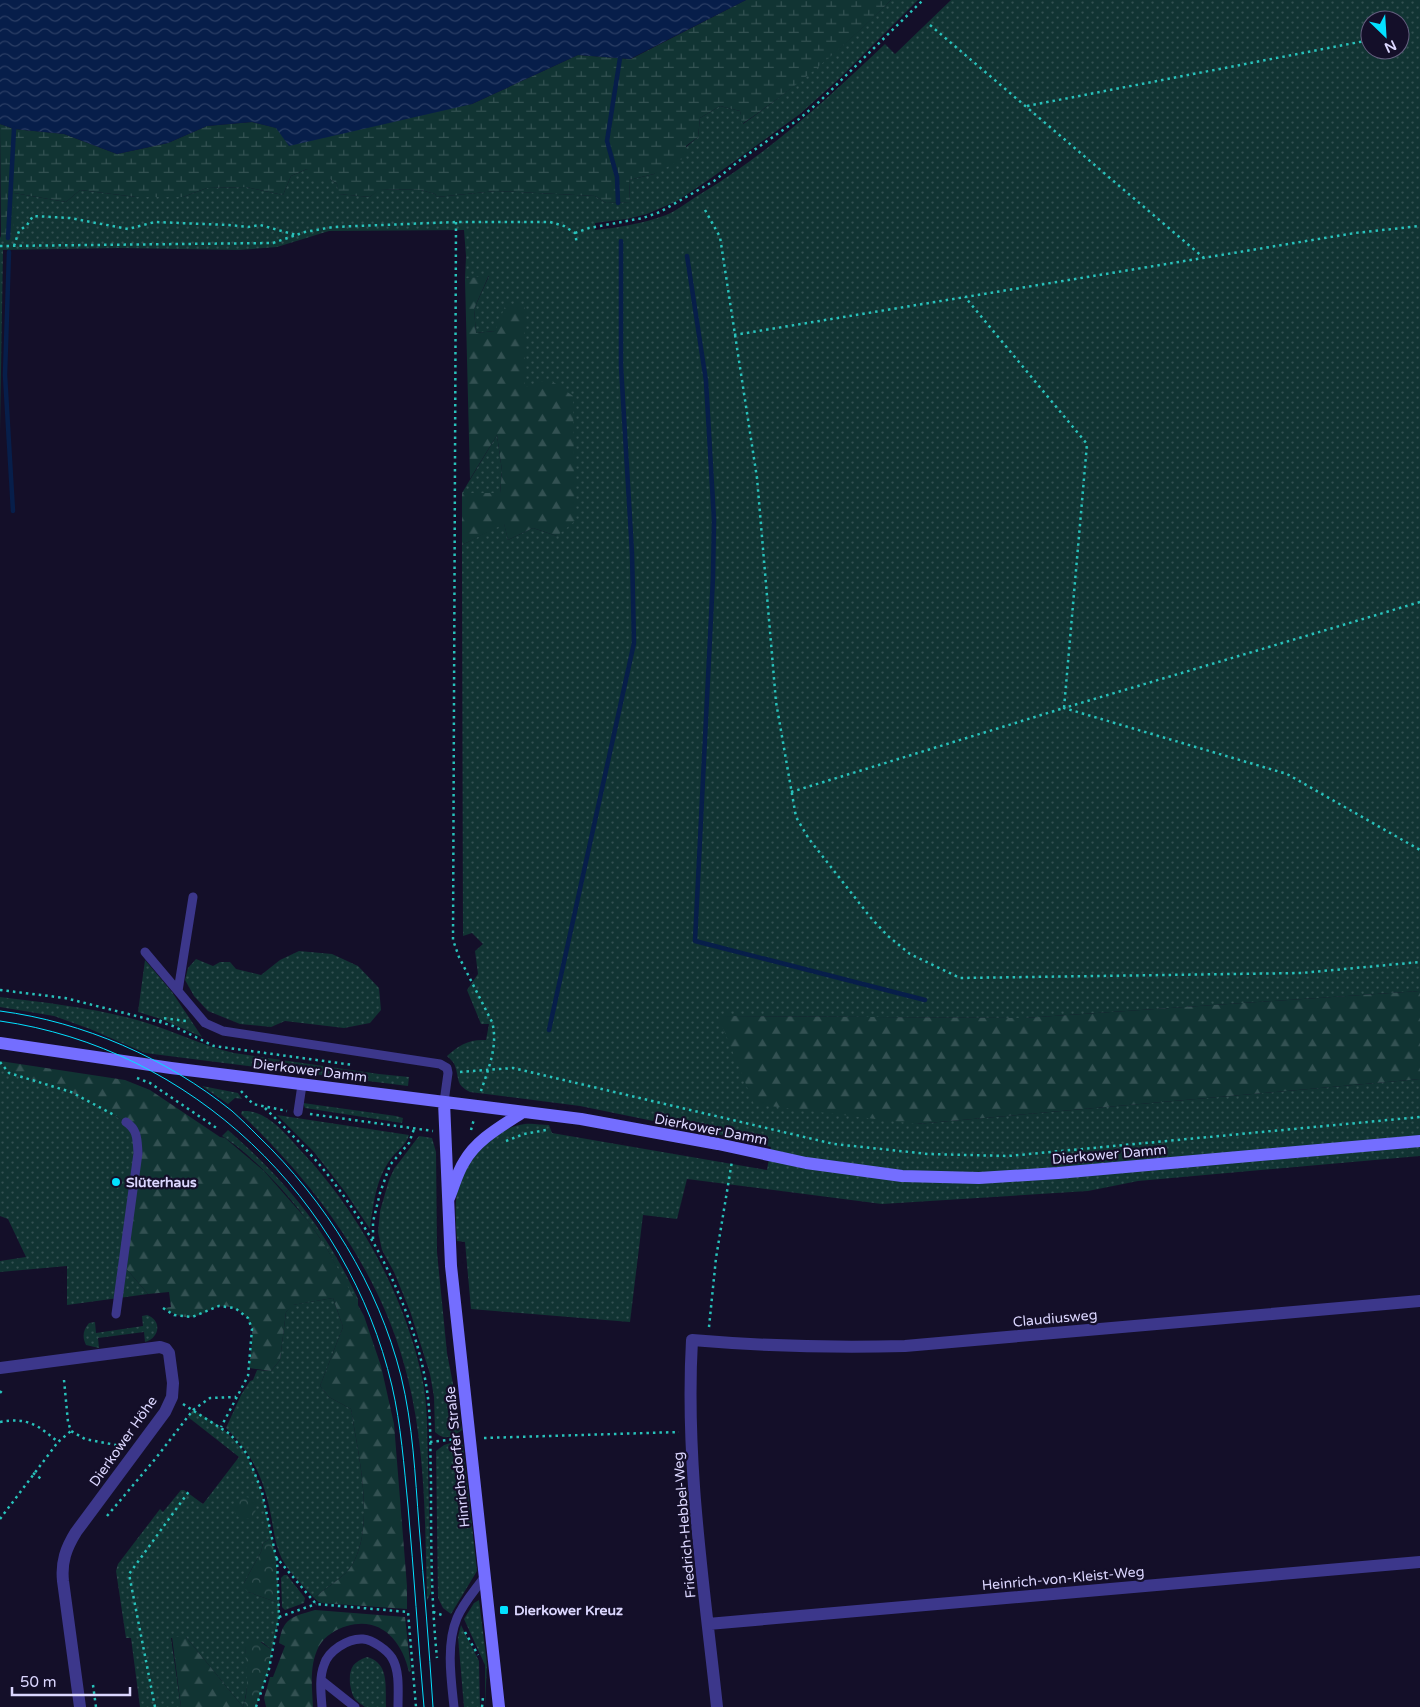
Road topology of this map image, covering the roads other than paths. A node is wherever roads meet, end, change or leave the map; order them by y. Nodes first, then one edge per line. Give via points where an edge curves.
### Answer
1 (193, 897) dead end
2 (145, 952) dead end
3 (178, 991) junction
4 (0, 1043) edge
5 (302, 1084) junction
6 (444, 1102) junction
7 (298, 1112) road end
8 (522, 1112) junction
9 (126, 1122) road end
10 (1420, 1141) edge
11 (448, 1203) junction
12 (1420, 1301) edge
13 (116, 1314) dead end
14 (692, 1340) joint
15 (0, 1368) edge
16 (1420, 1562) edge
17 (485, 1576) junction
18 (708, 1624) junction
19 (321, 1680) junction
20 (323, 1706) edge
21 (80, 1707) edge
22 (355, 1707) edge
23 (398, 1707) edge
24 (454, 1707) edge
25 (498, 1707) edge
26 (717, 1707) edge

1 - 3 lane
2 - 3 lane
3 - 6 lane via 205,1023 222,1031 440,1064 447,1068 448,1073
4 - 5 street, Dierkower Damm
5 - 6 street, Dierkower Damm
5 - 7 lane
6 - 8 street, Dierkower Damm
6 - 11 street, Hinrichsdorfer Straße
8 - 10 street, Dierkower Damm via 718,1144 806,1163 942,1178 1058,1173
8 - 11 street, Hinrichsdorfer Straße via 488,1135 464,1162
9 - 13 lane via 136,1131 138,1153
11 - 17 street, Hinrichsdorfer Straße via 451,1266
12 - 14 street, Claudiusweg via 905,1346 837,1348
14 - 18 street, Friedrich-Hebbel-Weg via 690,1432
15 - 21 street, Dierkower Höhe via 160,1347 170,1353 172,1397 158,1422 76,1532 64,1558 63,1581
16 - 18 street, Heinrich-von-Kleist-Weg
17 - 24 lane via 457,1618 452,1638
17 - 25 street, Hinrichsdorfer Straße
18 - 26 street, Friedrich-Hebbel-Weg
19 - 20 lane
19 - 22 lane
19 - 23 lane via 324,1663 334,1651 348,1642 364,1639 380,1646 392,1658

